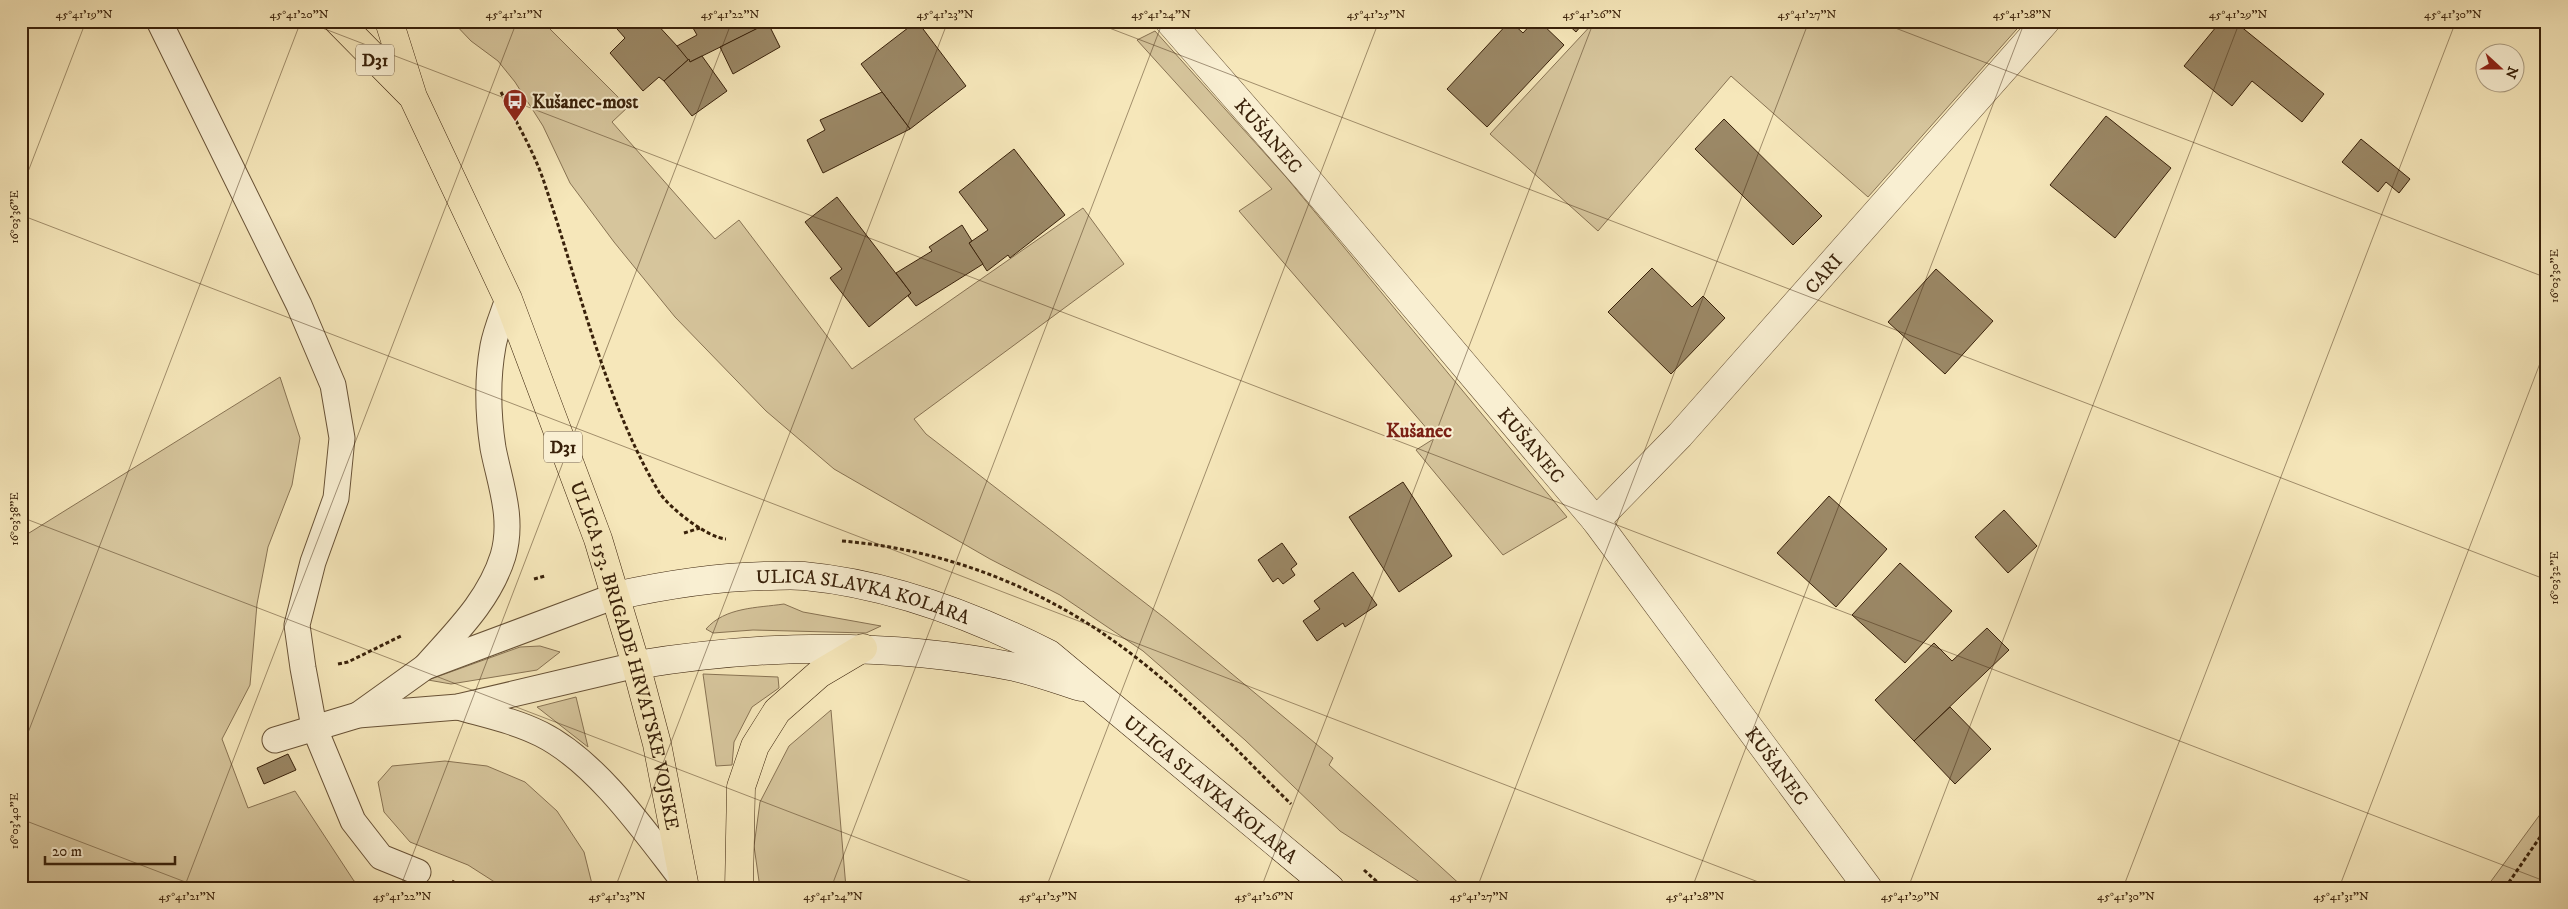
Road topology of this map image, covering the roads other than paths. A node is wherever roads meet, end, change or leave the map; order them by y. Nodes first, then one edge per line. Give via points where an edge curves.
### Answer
1 (159, 21) edge
2 (338, 21) edge
3 (389, 21) edge
4 (1169, 21) edge
5 (2046, 21) edge
6 (413, 97) junction
7 (508, 299) junction
8 (1596, 521) junction
9 (615, 596) junction
10 (864, 648) junction
11 (636, 665) junction
12 (425, 667) junction
13 (1092, 690) junction
14 (458, 707) junction
15 (358, 715) junction
16 (314, 727) junction
17 (275, 740) dead end
18 (418, 872) dead end
19 (684, 885) edge
20 (739, 888) edge
21 (1330, 888) edge
22 (1868, 888) edge

1 - 16 lane via 299,306 332,385 342,438 336,498 297,626
2 - 6 main road, ULICA 153. BRIGADE HRVATSKE VOJSKE / D31
3 - 6 main road, ULICA 153. BRIGADE HRVATSKE VOJSKE / D31
4 - 8 street, KUŠANEC
5 - 8 street, CARI via 1680,435
6 - 7 main road, ULICA 153. BRIGADE HRVATSKE VOJSKE / D31
7 - 9 main road, ULICA 153. BRIGADE HRVATSKE VOJSKE / D31 via 598,539
7 - 12 lane via 493,346 489,396 493,447 506,505 503,555 474,612
8 - 22 street, KUŠANEC
9 - 11 main road, ULICA 153. BRIGADE HRVATSKE VOJSKE / D31
9 - 12 lane
9 - 13 street, ULICA SLAVKA KOLARA via 668,584 722,577 803,576 867,586 950,608 998,628 1049,654
10 - 11 street, ULICA SLAVKA KOLARA via 784,648 695,655
10 - 13 street, ULICA SLAVKA KOLARA via 950,656 1008,666
10 - 20 main road via 819,674 777,711 754,746 741,787
11 - 14 lane
11 - 19 main road, ULICA 153. BRIGADE HRVATSKE VOJSKE / D31 via 657,744
12 - 15 lane
13 - 21 street, ULICA SLAVKA KOLARA
14 - 15 lane
14 - 19 lane via 518,725 569,752 635,818
15 - 16 lane
16 - 17 lane
16 - 18 lane via 353,821 381,857

